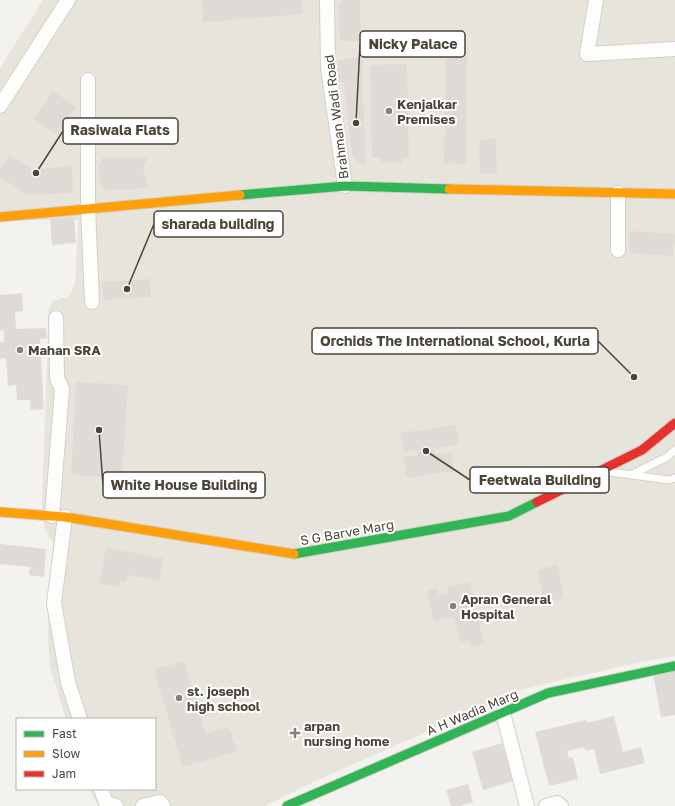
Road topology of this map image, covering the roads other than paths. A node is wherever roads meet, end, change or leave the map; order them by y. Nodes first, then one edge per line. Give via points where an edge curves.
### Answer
1 (68, 0) edge
2 (327, 0) edge
3 (596, 0) edge
4 (675, 49) edge
5 (88, 80) dead end
6 (0, 106) edge
7 (345, 186) junction
8 (618, 193) junction
9 (675, 194) edge
10 (88, 208) junction
11 (0, 217) edge
12 (618, 250) dead end
13 (92, 302) dead end
14 (56, 318) dead end
15 (675, 423) edge
16 (675, 450) edge
17 (600, 471) junction
18 (633, 474) junction
19 (673, 478) edge
20 (0, 512) edge
21 (59, 517) junction
22 (675, 666) edge
23 (503, 713) junction
24 (80, 718) edge
25 (101, 790) edge
26 (106, 805) edge
27 (143, 806) edge
28 (163, 806) edge
29 (287, 806) edge
30 (527, 806) edge
31 (546, 806) edge
32 (561, 806) edge

1 - 6 street
2 - 7 street, Brahman Wadi Road via 328,68
3 - 4 street via 587,54
5 - 10 street
7 - 8 street
7 - 10 street
8 - 9 street
8 - 12 street
10 - 11 street
10 - 13 street
14 - 21 street via 57,378 62,389
15 - 17 street, S G Barve Marg via 642,450
16 - 18 lane via 667,457
17 - 18 lane
17 - 21 street, S G Barve Marg via 509,516 291,555
18 - 19 lane
20 - 21 street, S G Barve Marg
21 - 24 street via 54,603 68,682
22 - 23 street, A H Wadia Marg via 548,693
23 - 29 street, A H Wadia Marg
23 - 30 street
25 - 26 street
27 - 28 street via 160,802
31 - 32 street via 557,803

